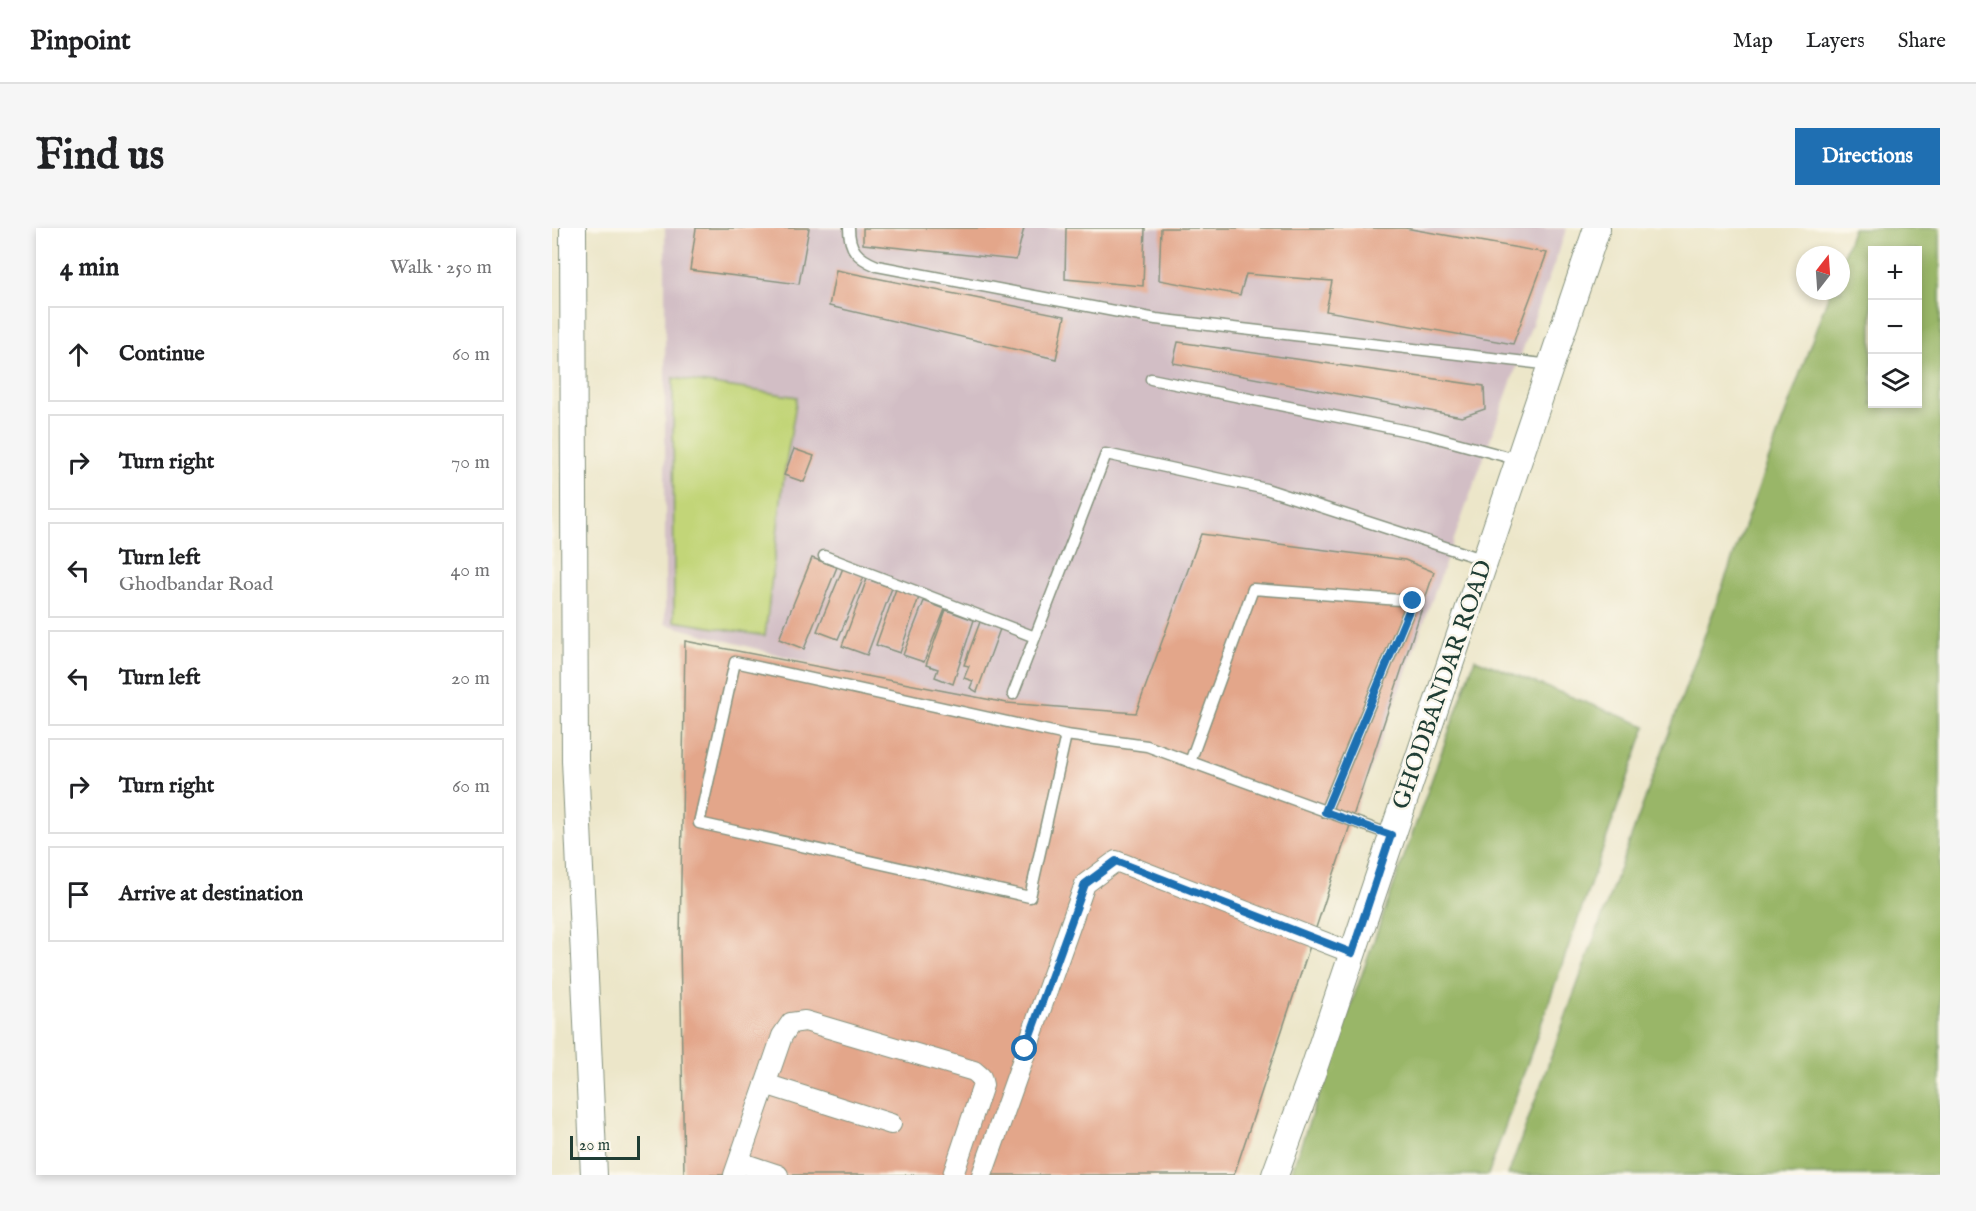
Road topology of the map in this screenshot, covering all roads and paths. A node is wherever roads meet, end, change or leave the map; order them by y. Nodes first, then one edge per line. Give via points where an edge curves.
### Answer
1 (573, 228) edge
2 (849, 228) edge
3 (1597, 228) edge
4 (1552, 366) junction
5 (1151, 379) dead end
6 (1519, 460) junction
7 (824, 555) dead end
8 (1486, 560) junction
9 (1035, 637) junction
10 (1013, 694) dead end
11 (1066, 735) junction
12 (1190, 762) junction
13 (1325, 812) junction
14 (1391, 835) junction
15 (1352, 953) junction
16 (765, 1084) junction
17 (891, 1124) dead end
18 (736, 1168) edge
19 (594, 1175) edge
20 (778, 1175) edge
21 (954, 1175) edge
22 (982, 1175) edge
23 (1275, 1175) edge

1 - 19 street via 575,760
2 - 4 lane via 849,242 857,254 877,266 1156,320
3 - 4 street, GHODBANDAR ROAD
4 - 6 street, GHODBANDAR ROAD
5 - 6 lane via 1426,435
6 - 8 street, GHODBANDAR ROAD
7 - 9 lane
8 - 9 lane via 1266,489 1106,454
8 - 14 street, GHODBANDAR ROAD
9 - 10 lane
11 - 11 lane via 1030,897 699,823 735,662
11 - 12 lane via 1147,746
12 - 13 lane
12 - 13 lane via 1254,589 1413,601
13 - 14 lane
14 - 15 street, GHODBANDAR ROAD
15 - 22 street via 1116,861 1085,884
15 - 23 street, GHODBANDAR ROAD
16 - 17 street
16 - 18 street
16 - 21 street via 782,1036 791,1023 805,1021 974,1071 983,1085
18 - 20 street

